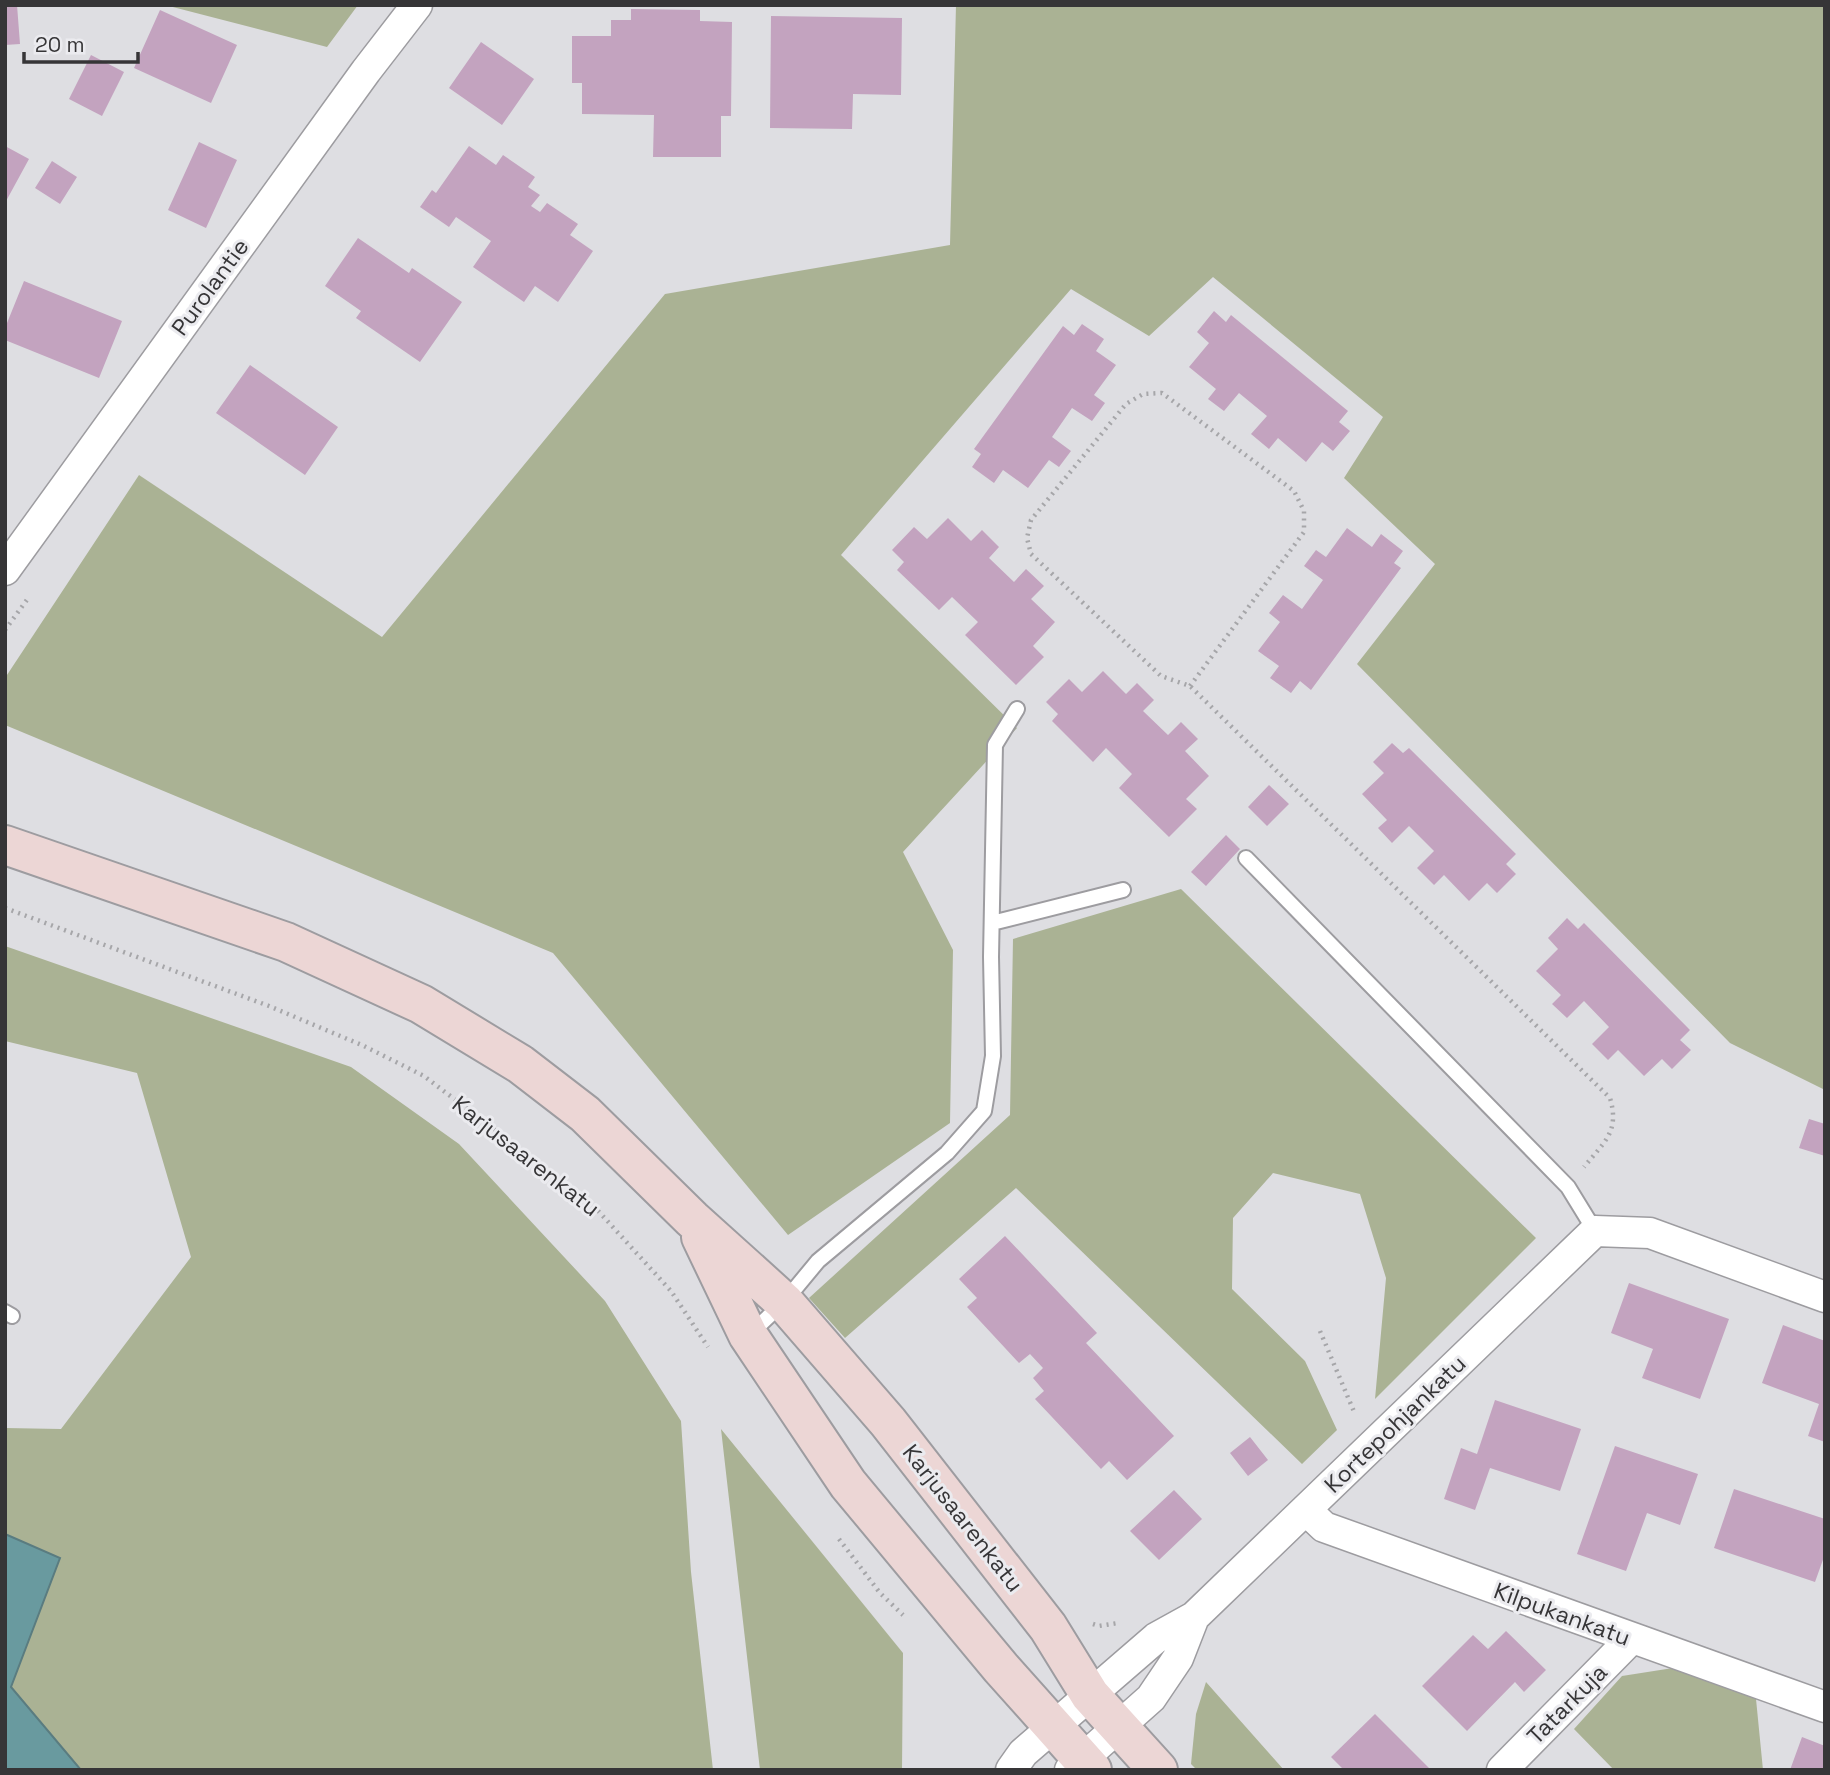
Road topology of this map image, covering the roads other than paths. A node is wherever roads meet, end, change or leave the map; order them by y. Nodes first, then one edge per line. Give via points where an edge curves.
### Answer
1 (417, 5) edge
2 (5, 570) edge
3 (1017, 709) dead end
4 (5, 845) edge
5 (1246, 858) dead end
6 (1123, 890) dead end
7 (992, 923) junction
8 (692, 1219) junction
9 (1595, 1231) junction
10 (1825, 1297) edge
11 (784, 1302) junction
12 (748, 1335) junction
13 (1306, 1510) junction
14 (1194, 1618) junction
15 (1631, 1639) junction
16 (1090, 1695) junction
17 (1825, 1707) edge
18 (1119, 1726) junction
19 (1054, 1727) junction
20 (1082, 1766) edge
21 (1011, 1770) edge
22 (1158, 1770) edge
23 (1502, 1770) edge

1 - 2 street, Purolantie
3 - 7 lane via 995,745
4 - 8 street, Karjusaarenkatu via 286,943 421,1004 520,1064 584,1114
5 - 9 lane via 1568,1187
6 - 7 lane
7 - 11 lane via 993,1056 984,1111 947,1153 818,1261
8 - 11 street, Karjusaarenkatu
8 - 12 street, Karjusaarenkatu
9 - 10 street via 1650,1233
9 - 13 street, Kortepohjankatu
11 - 12 lane
11 - 16 street, Karjusaarenkatu via 888,1422 1048,1627
12 - 19 street, Karjusaarenkatu via 848,1484
13 - 14 street, Kortepohjankatu
13 - 15 street, Kilpukankatu via 1324,1527
14 - 16 street, Kortepohjankatu via 1156,1638
14 - 18 street, Kortepohjankatu via 1178,1658 1151,1698
15 - 17 street, Kilpukankatu
15 - 23 street, Tatarkuja
16 - 18 street, Karjusaarenkatu
16 - 19 street, Kortepohjankatu
18 - 20 street, Kortepohjankatu
18 - 22 street, Karjusaarenkatu
19 - 20 street, Karjusaarenkatu
19 - 21 street, Kortepohjankatu via 1023,1753

